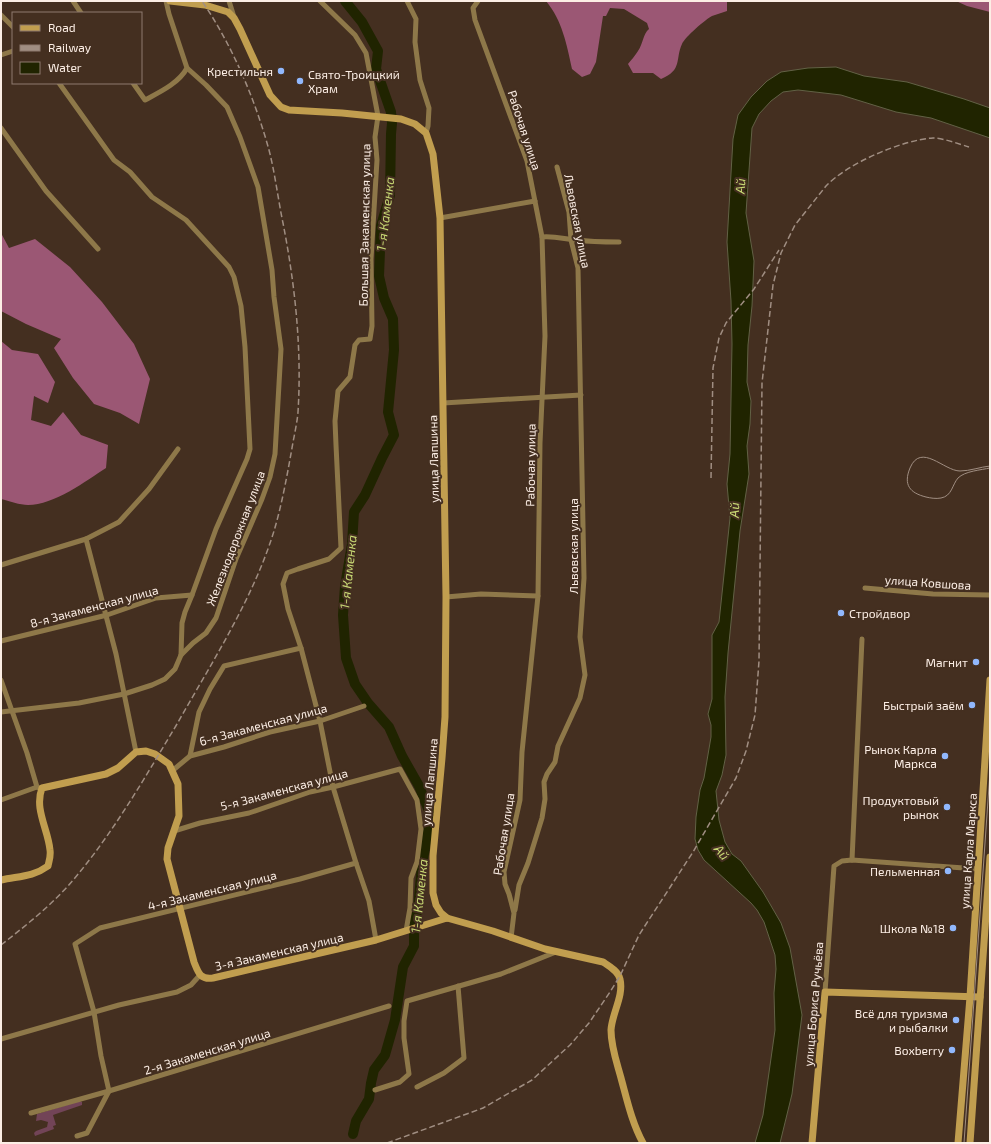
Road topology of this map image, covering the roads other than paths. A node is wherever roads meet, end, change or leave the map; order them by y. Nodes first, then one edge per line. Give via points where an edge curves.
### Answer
1 (72, 1) edge
2 (166, 1) edge
3 (170, 1) edge
4 (229, 1) edge
5 (320, 1) edge
6 (407, 1) edge
7 (478, 1) edge
8 (80, 12) edge
9 (1, 15) edge
10 (234, 18) junction
11 (12, 26) edge
12 (12, 51) edge
13 (1, 55) edge
14 (187, 68) junction
15 (60, 84) edge
16 (134, 84) edge
17 (378, 116) junction
18 (1, 128) edge
19 (426, 133) junction
20 (557, 167) dead end
21 (535, 201) junction
22 (440, 218) junction
23 (542, 237) junction
24 (571, 240) junction
25 (619, 242) dead end
26 (98, 249) dead end
27 (581, 395) junction
28 (542, 397) junction
29 (443, 404) junction
30 (178, 449) dead end
31 (86, 539) junction
32 (1, 565) edge
33 (865, 588) dead end
34 (192, 595) junction
35 (990, 595) edge
36 (538, 596) junction
37 (446, 597) junction
38 (106, 615) junction
39 (862, 639) dead end
40 (1, 641) edge
41 (301, 648) junction
42 (181, 655) junction
43 (1, 680) edge
44 (990, 680) edge
45 (124, 694) junction
46 (364, 706) dead end
47 (12, 710) junction
48 (1, 712) edge
49 (320, 721) junction
50 (136, 752) junction
51 (190, 756) junction
52 (172, 771) junction
53 (333, 787) junction
54 (40, 788) junction
55 (1, 800) edge
56 (174, 831) junction
57 (990, 857) edge
58 (852, 860) junction
59 (356, 863) junction
60 (978, 869) junction
61 (1, 880) edge
62 (180, 908) junction
63 (514, 913) junction
64 (447, 918) junction
65 (406, 930) junction
66 (511, 938) junction
67 (376, 940) junction
68 (557, 952) junction
69 (200, 975) junction
70 (458, 986) junction
71 (825, 992) junction
72 (970, 997) junction
73 (980, 997) junction
74 (389, 1006) dead end
75 (94, 1012) junction
76 (1, 1039) edge
77 (417, 1087) dead end
78 (375, 1090) dead end
79 (109, 1091) junction
80 (30, 1113) dead end
81 (77, 1136) dead end
82 (643, 1143) edge
83 (812, 1143) edge
84 (958, 1143) edge
85 (970, 1143) edge

1 - 8 street
2 - 14 street, Железнодорожная улица
3 - 10 street via 205,4 223,9
4 - 10 street
5 - 17 street, Большая Закаменская улица via 355,35 366,53
6 - 19 street, улица Лапшина via 416,19 415,42 420,80 429,108
7 - 21 street, Рабочая улица via 473,8 475,20 527,161
9 - 11 street
10 - 17 street via 270,95 281,107 289,110
12 - 13 street
14 - 16 street via 184,74 165,89 145,100
14 - 42 street, Железнодорожная улица via 227,107 258,187 272,270 281,349 275,454 270,477 236,559 216,618 206,633
15 - 34 street, Железнодорожная улица via 114,160 130,172 152,197 186,220 229,267 234,277 241,306 245,347 250,449 248,459 216,529
17 - 19 street via 401,119 415,124
17 - 41 street, Большая Закаменская улица via 371,259 372,326 370,339 359,340 355,345 350,377 338,391 335,421 341,548 329,559 287,574 283,584
18 - 26 street via 46,191
19 - 22 street, улица Лапшина via 433,154
20 - 24 street, Львовская улица via 568,212
21 - 22 street
21 - 23 street, Рабочая улица
22 - 29 street, улица Лапшина
23 - 24 street via 556,236
23 - 28 street, Рабочая улица via 545,336
24 - 25 street
24 - 27 street, Львовская улица via 578,268
27 - 28 street
27 - 63 street, Львовская улица via 584,578 580,637 585,675 580,698 558,746 555,762 544,782 542,818 519,885
28 - 29 street
28 - 36 street, Рабочая улица
29 - 37 street, улица Лапшина
30 - 31 street via 149,489 119,522
31 - 32 street
31 - 38 street
33 - 35 street, улица Ковшова via 933,594
34 - 38 street, 8-я Закаменская улица via 156,598
34 - 42 street, Железнодорожная улица via 182,623
36 - 37 street via 481,594
36 - 63 street, Рабочая улица via 522,752 520,800 504,872
37 - 64 street, улица Лапшина via 445,718 432,869 436,905
38 - 40 street, 8-я Закаменская улица
38 - 45 street
39 - 58 street
41 - 49 street
41 - 51 street via 224,666 199,712
42 - 45 street via 175,669 165,679 152,686
43 - 47 street
44 - 60 street, улица Карла Маркса
45 - 47 street via 79,703
45 - 50 street
46 - 49 street, 6-я Закаменская улица
47 - 48 street
47 - 54 street
49 - 51 street, 6-я Закаменская улица via 270,732
49 - 53 street
50 - 52 street via 146,751 155,754 169,764
50 - 54 street via 118,768 106,774
51 - 52 street, 6-я Закаменская улица
52 - 56 street via 178,784 179,816
53 - 56 street, 5-я Закаменская улица via 310,792 249,813
53 - 59 street
53 - 65 street, 5-я Закаменская улица via 400,769 416,800 421,829 417,862 411,878
54 - 55 street
54 - 61 street via 39,803 50,850 48,866 39,873
56 - 62 street via 167,859
57 - 73 street, улица Карла Маркса
58 - 60 street
58 - 71 street, улица Бориса Ручьёва via 842,861 834,866
59 - 62 street, 4-я Закаменская улица
59 - 67 street via 368,901
60 - 72 street, улица Карла Маркса
62 - 69 street via 194,962
62 - 75 street, 4-я Закаменская улица via 100,928 75,944
63 - 66 street, Рабочая улица
64 - 65 street, 3-я Закаменская улица
64 - 66 street
65 - 67 street, 3-я Закаменская улица
66 - 68 street
67 - 69 street, 3-я Закаменская улица via 212,978 206,979
68 - 70 street via 501,974
68 - 82 street via 603,962 620,976 621,991 611,1030 613,1047 629,1107
69 - 75 street, 3-я Закаменская улица via 191,985 177,992
70 - 77 street via 464,1058
70 - 78 street via 407,1002 404,1038 409,1074 400,1082
71 - 72 street
71 - 83 street, улица Бориса Ручьёва
72 - 73 street
72 - 84 street, улица Карла Маркса
73 - 85 street, улица Карла Маркса
74 - 79 street, 2-я Закаменская улица
75 - 76 street, 3-я Закаменская улица
75 - 79 street
79 - 80 street, 2-я Закаменская улица
79 - 81 street via 87,1133

